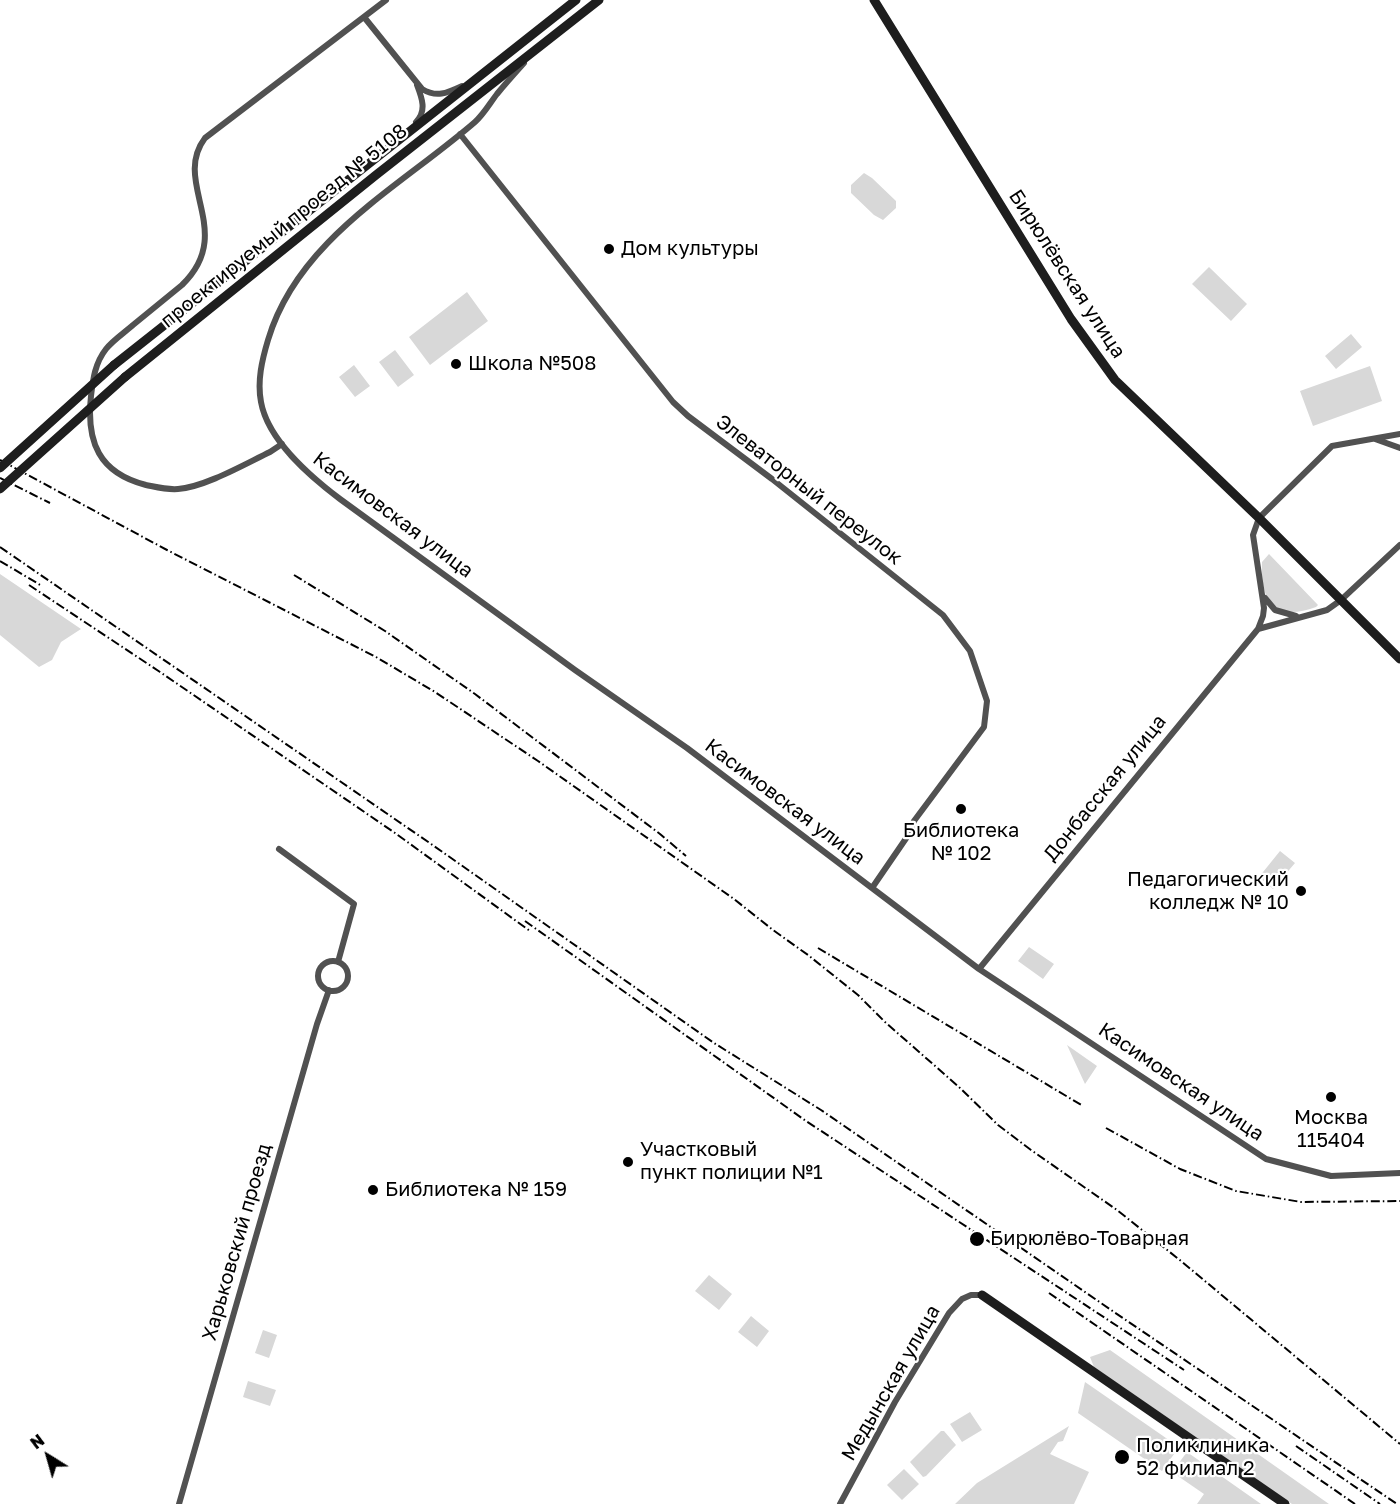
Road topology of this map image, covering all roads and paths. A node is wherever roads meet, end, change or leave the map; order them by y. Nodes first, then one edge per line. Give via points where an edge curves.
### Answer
1 (386, 0) edge
2 (576, 0) edge
3 (599, 0) edge
4 (874, 0) edge
5 (364, 17) junction
6 (539, 47) junction
7 (471, 82) junction
8 (416, 84) junction
9 (460, 134) junction
10 (404, 135) junction
11 (1400, 434) edge
12 (1372, 439) junction
13 (282, 444) junction
14 (1400, 448) edge
15 (0, 468) edge
16 (0, 489) edge
17 (1259, 518) junction
18 (1400, 545) edge
19 (1261, 590) junction
20 (1341, 600) junction
21 (1300, 617) junction
22 (1258, 629) junction
23 (1400, 659) edge
24 (279, 849) dead end
25 (872, 888) junction
26 (338, 962) junction
27 (979, 969) junction
28 (329, 990) junction
29 (1400, 1173) edge
30 (982, 1295) joint
31 (179, 1504) edge
32 (840, 1504) edge
33 (1285, 1504) edge

1 - 5 street
2 - 7 main road, проектируемый проезд № 5108
3 - 6 main road, проектируемый проезд № 5108
4 - 17 main road, Бирюлёвская улица via 1071,319 1115,380
5 - 8 street
5 - 13 street via 200,145 194,168 206,232 201,260 182,285 106,349 95,367 88,416 95,446 104,461 124,477 164,489 188,488
6 - 9 street, Касимовская улица via 477,121
6 - 16 main road, проектируемый проезд № 5108, bridge via 125,377
7 - 8 street via 440,95
7 - 10 main road, проектируемый проезд № 5108
8 - 10 street via 423,112
9 - 13 street, Касимовская улица via 351,220 318,253 280,307 264,353 260,389 262,406
9 - 25 street, Элеваторный переулок via 673,402 943,615 970,651 987,700 984,727 914,821
10 - 15 main road, проектируемый проезд № 5108, bridge via 114,365
11 - 12 street
12 - 14 street
12 - 17 street via 1332,446
13 - 25 street, Касимовская улица via 304,469 340,499 687,748
17 - 19 street via 1253,535
17 - 20 main road, Бирюлёвская улица
18 - 20 street
19 - 21 street via 1275,610
19 - 22 street via 1263,616
20 - 21 street via 1327,610
20 - 23 main road, Бирюлёвская улица
21 - 22 street
22 - 27 street, Донбасская улица
24 - 26 street via 354,904
25 - 27 street, Касимовская улица
26 - 28 street via 348,972 347,980 343,987
26 - 28 street via 326,963 319,972 320,983
27 - 29 street, Касимовская улица via 1266,1159 1331,1176
28 - 31 street, Харьковский проезд
30 - 32 street, Медынская улица via 962,1299 949,1313
30 - 33 main road

